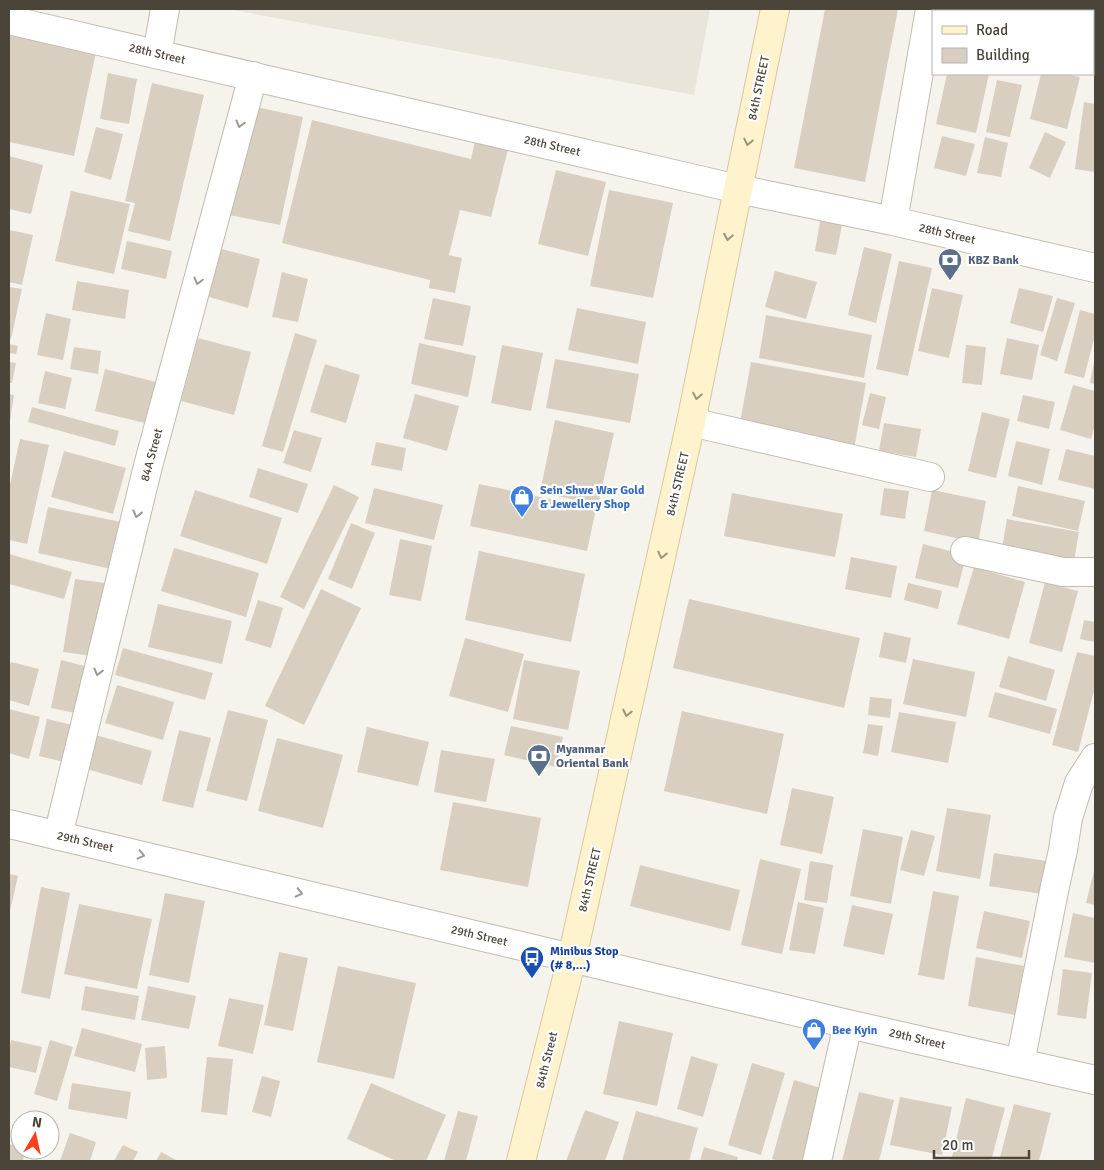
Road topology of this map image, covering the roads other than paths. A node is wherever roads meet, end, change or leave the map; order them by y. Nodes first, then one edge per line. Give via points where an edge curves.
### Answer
1 (165, 9) edge
2 (775, 9) edge
3 (930, 9) edge
4 (9, 20) edge
5 (157, 54) junction
6 (253, 76) junction
7 (738, 189) junction
8 (893, 221) junction
9 (1095, 268) edge
10 (691, 422) junction
11 (930, 477) dead end
12 (965, 551) dead end
13 (1095, 572) edge
14 (1095, 758) edge
15 (9, 824) edge
16 (58, 836) junction
17 (572, 958) junction
18 (848, 1024) junction
19 (1020, 1063) junction
20 (1095, 1080) edge
21 (521, 1161) edge
22 (817, 1161) edge

1 - 5 street
2 -> 7 main road, 84th STREET
3 - 8 street
4 - 5 street, 28th Street
5 - 6 street, 28th Street
6 - 7 street, 28th Street
6 -> 16 street, 84A Street via 148,466
7 - 8 street, 28th Street
7 -> 10 main road, 84th STREET
8 - 9 street, 28th Street
10 - 11 street
10 -> 17 main road, 84th STREET
12 - 13 street via 1063,572
14 - 19 street via 1079,783 1068,818
15 - 16 street, 29th Street
16 -> 17 street, 29th Street
17 - 18 street, 29th Street
17 - 21 main road, 84th Street
18 - 19 street, 29th Street
18 - 22 street
19 - 20 street, 29th Street

